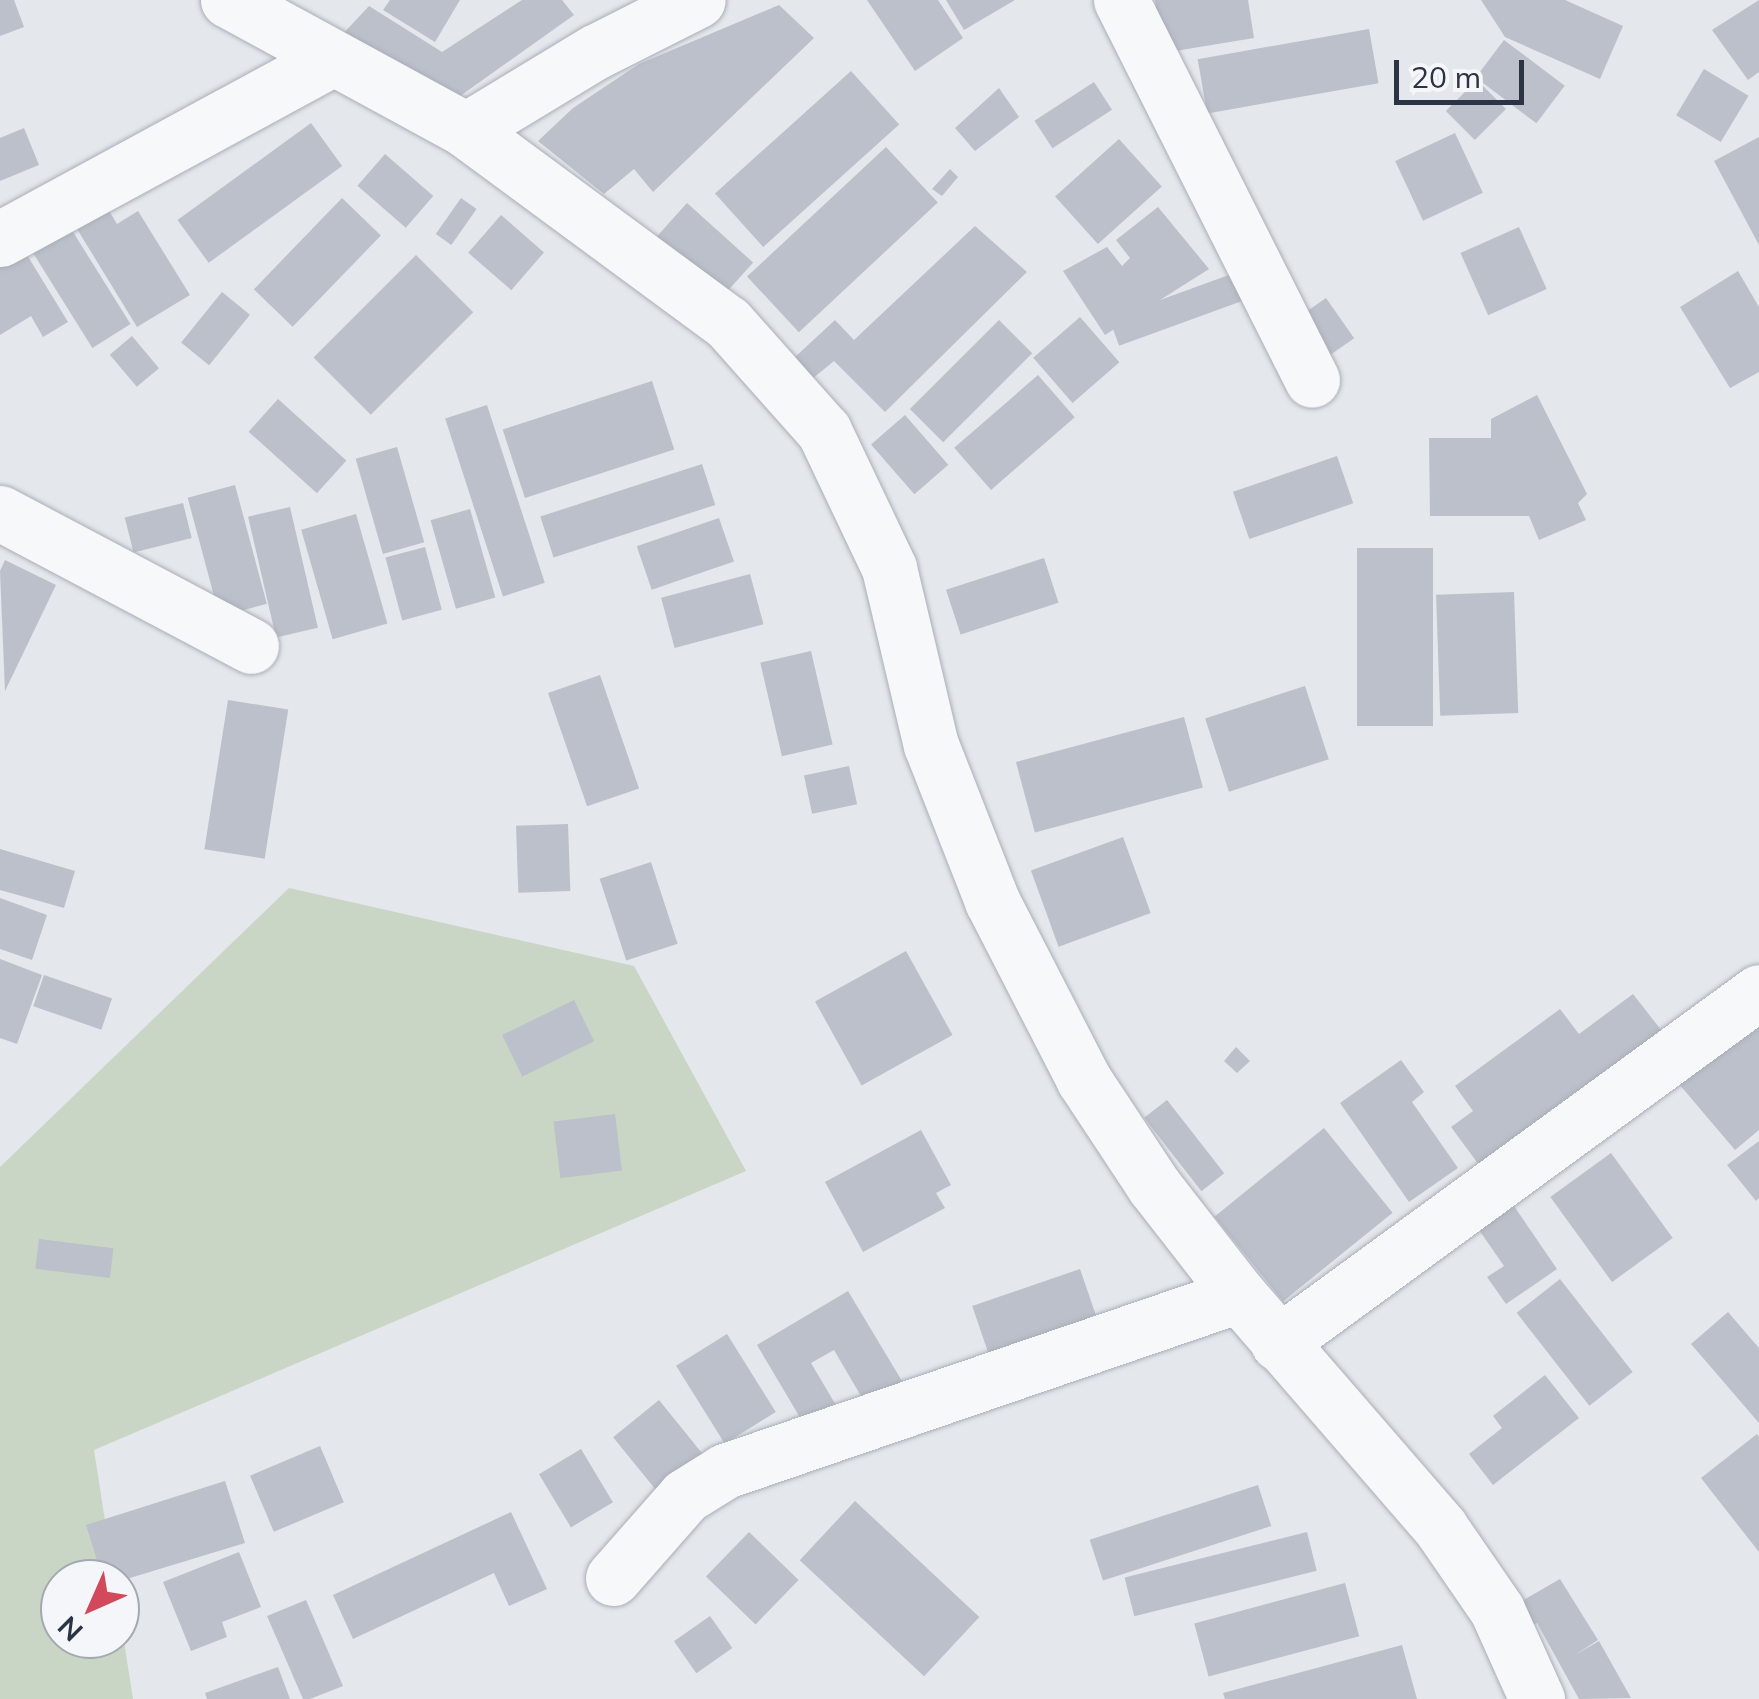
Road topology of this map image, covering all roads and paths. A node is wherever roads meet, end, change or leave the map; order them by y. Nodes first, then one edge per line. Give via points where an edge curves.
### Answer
1 (228, 0) edge
2 (698, 0) edge
3 (1121, 0) edge
4 (330, 59) junction
5 (466, 130) junction
6 (0, 239) edge
7 (1312, 380) dead end
8 (0, 512) edge
9 (252, 646) dead end
10 (1759, 992) edge
11 (1239, 1295) junction
12 (1278, 1343) junction
13 (613, 1578) dead end
14 (1536, 1699) edge

1 - 4 street
2 - 5 street
3 - 7 street
4 - 5 street
4 - 6 street
5 - 11 street via 728,323 824,431 889,568 932,746 992,901 1115,1133
8 - 9 street
10 - 12 street
11 - 12 street
11 - 13 street via 725,1471 685,1496
12 - 14 street via 1440,1527 1497,1610

